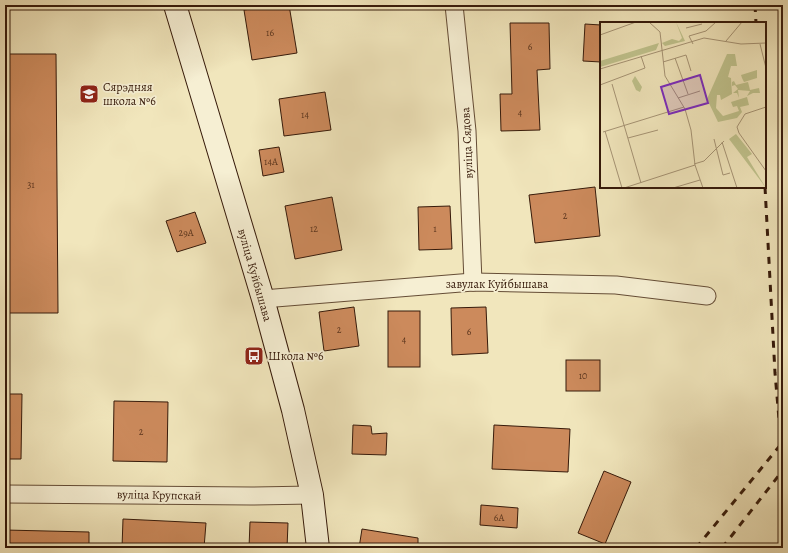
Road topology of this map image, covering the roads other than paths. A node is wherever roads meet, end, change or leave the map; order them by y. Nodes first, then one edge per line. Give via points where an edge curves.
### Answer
1 (175, 5) edge
2 (454, 5) edge
3 (473, 282) junction
4 (707, 296) dead end
5 (263, 299) junction
6 (5, 494) edge
7 (312, 495) junction
8 (318, 548) edge

1 - 5 main road, вуліца Куйбышава
2 - 3 street, вуліца Сядова via 468,131
3 - 4 street, завулак Куйбышава via 616,285
3 - 5 street, завулак Куйбышава
5 - 7 main road, вуліца Куйбышава via 293,410
6 - 7 street, вуліца Крупскай
7 - 8 main road, вуліца Куйбышава

